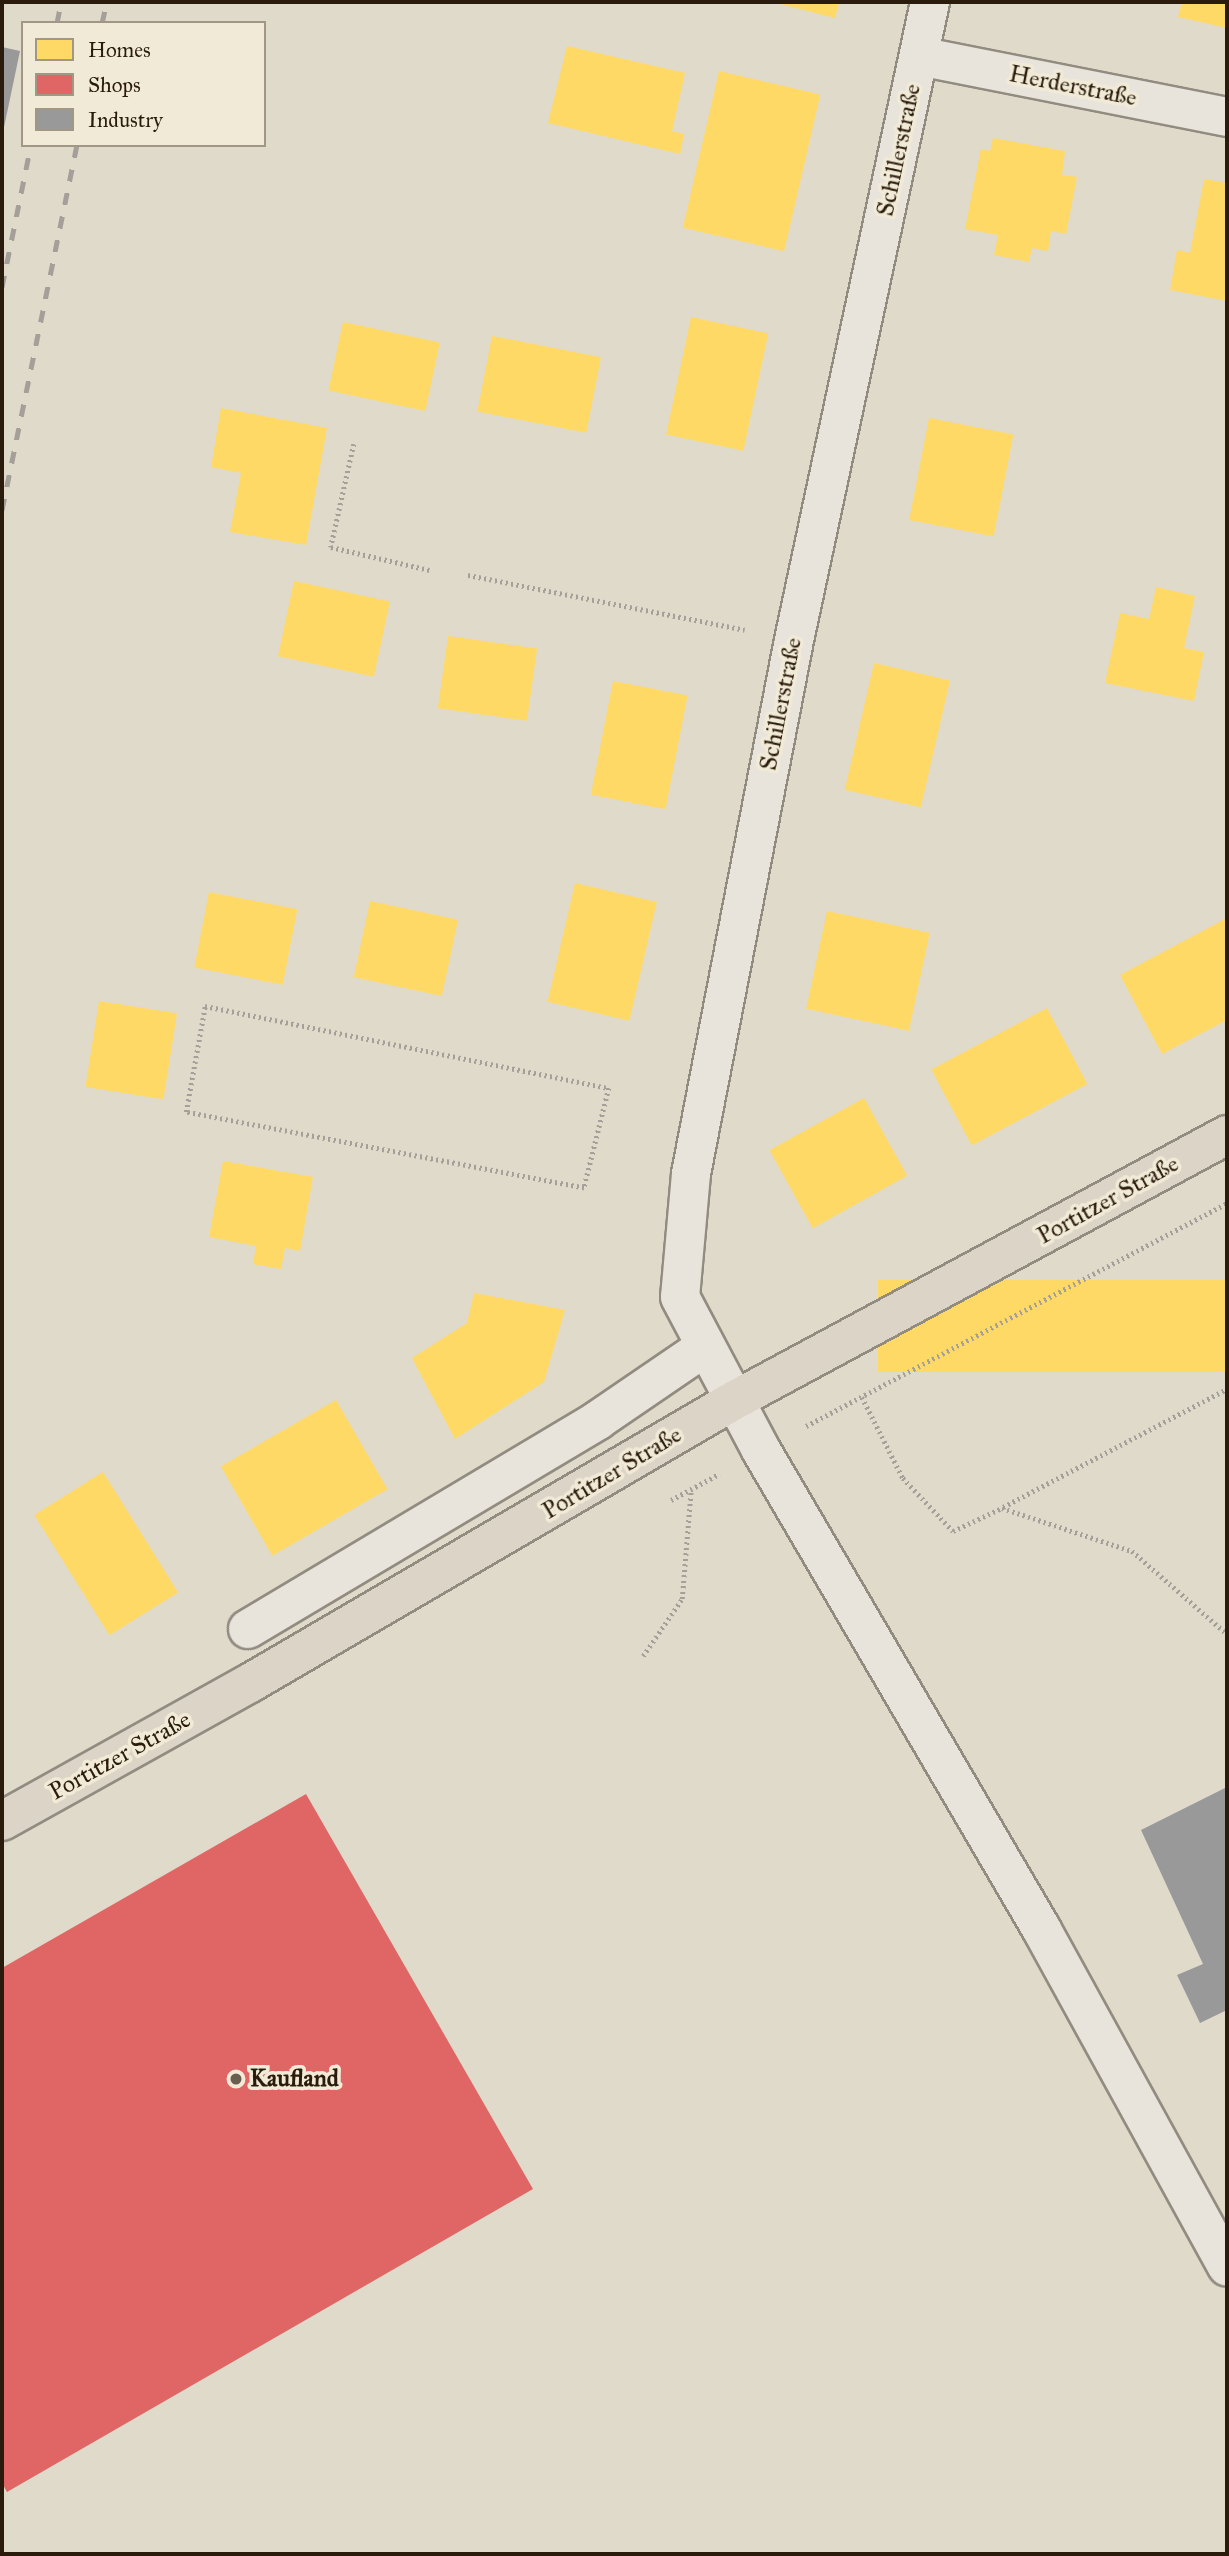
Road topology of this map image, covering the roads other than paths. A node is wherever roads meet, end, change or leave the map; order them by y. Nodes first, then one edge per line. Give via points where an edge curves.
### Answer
1 (930, 2) edge
2 (919, 56) junction
3 (1227, 117) edge
4 (1227, 1135) edge
5 (705, 1347) junction
6 (733, 1401) junction
7 (248, 1629) dead end
8 (2, 1821) edge
9 (1227, 2266) edge

1 - 2 street, Schillerstraße
2 - 3 street, Herderstraße
2 - 5 street, Schillerstraße via 814,541 691,1174 680,1297
4 - 6 main road, Portitzer Straße
5 - 6 street, Schillerstraße
5 - 7 street via 598,1420
6 - 8 main road, Portitzer Straße via 250,1683
6 - 9 street, Schillerstraße via 1042,1930

